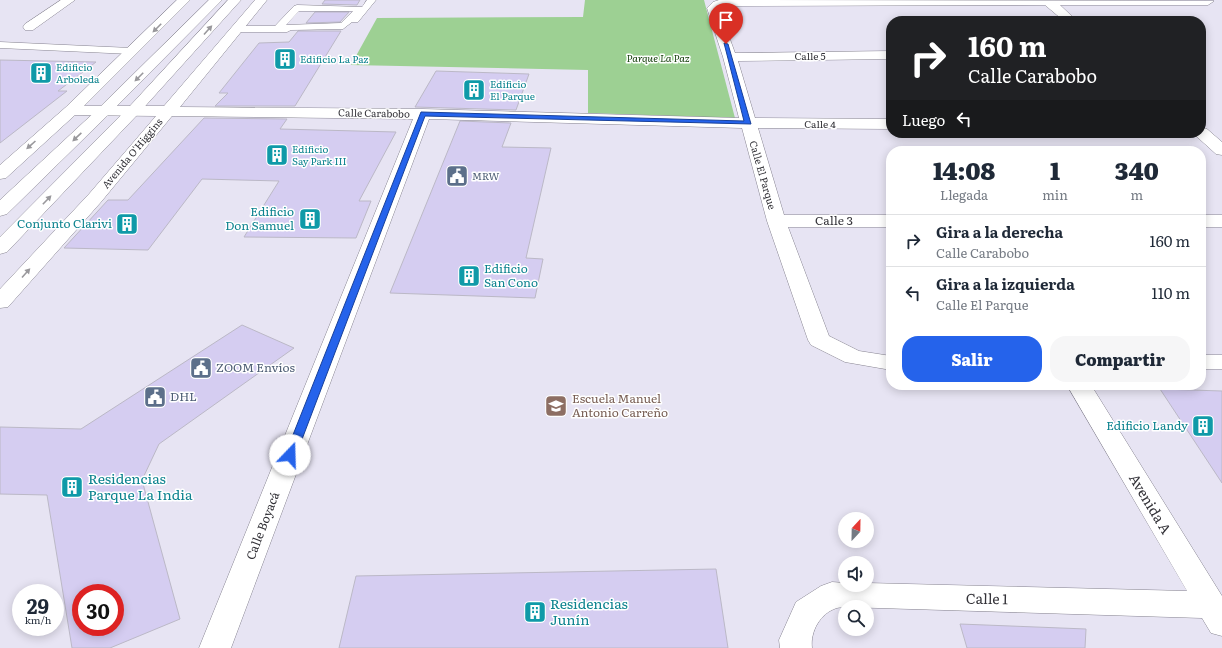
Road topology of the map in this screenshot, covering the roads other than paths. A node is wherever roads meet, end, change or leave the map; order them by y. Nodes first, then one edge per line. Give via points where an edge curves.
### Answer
1 (69, 0) edge
2 (184, 0) edge
3 (216, 0) edge
4 (235, 0) edge
5 (372, 0) edge
6 (1048, 1) junction
7 (1211, 3) edge
8 (267, 9) edge
9 (1065, 16) edge
10 (30, 27) dead end
11 (277, 28) junction
12 (236, 29) junction
13 (255, 29) junction
14 (0, 45) edge
15 (131, 51) junction
16 (886, 55) edge
17 (730, 56) junction
18 (71, 110) junction
19 (105, 110) junction
20 (134, 110) junction
21 (167, 111) junction
22 (423, 114) junction
23 (748, 123) junction
24 (886, 124) edge
25 (1206, 136) edge
26 (1222, 150) edge
27 (0, 174) edge
28 (0, 210) edge
29 (776, 221) junction
30 (886, 221) edge
31 (1206, 221) edge
32 (1222, 221) edge
33 (0, 248) edge
34 (0, 302) edge
35 (886, 362) edge
36 (1206, 362) edge
37 (1222, 362) edge
38 (1082, 390) edge
39 (1216, 614) edge
40 (215, 648) edge
41 (796, 648) edge

1 - 10 street
2 -> 15 street
3 -> 19 street
20 -> 4 street
5 - 11 lane via 350,26 343,29
6 - 7 street
6 - 9 street
6 - 17 street, Calle El Parque via 725,2 713,8
8 - 12 street, Avenida O'Higgins
8 - 13 street
11 - 11 lane via 343,26 360,9 297,8
11 - 13 lane
12 - 13 lane
12 - 21 street, Avenida O'Higgins
13 - 21 street via 203,87
14 - 15 lane
15 - 18 street
16 - 17 street, Calle 5
17 - 23 street, Calle El Parque
18 - 19 street, Calle Carabobo
18 -> 27 street
19 - 20 street, Calle Carabobo
19 -> 28 street
20 - 21 street, Calle Carabobo
33 -> 20 street
21 - 22 street, Calle Carabobo
34 -> 21 street, Avenida O'Higgins via 95,198
22 - 23 street, Calle Carabobo
22 - 40 street, Calle Boyacá
23 - 24 street, Calle 4
23 - 29 street, Calle El Parque
25 - 26 street
29 - 30 street, Calle 3
29 - 35 street, Calle El Parque via 819,340 854,357
31 - 32 street
36 - 37 street
38 - 39 street, Avenida A
39 - 41 street, Calle 1 via 832,595 807,611 795,640

